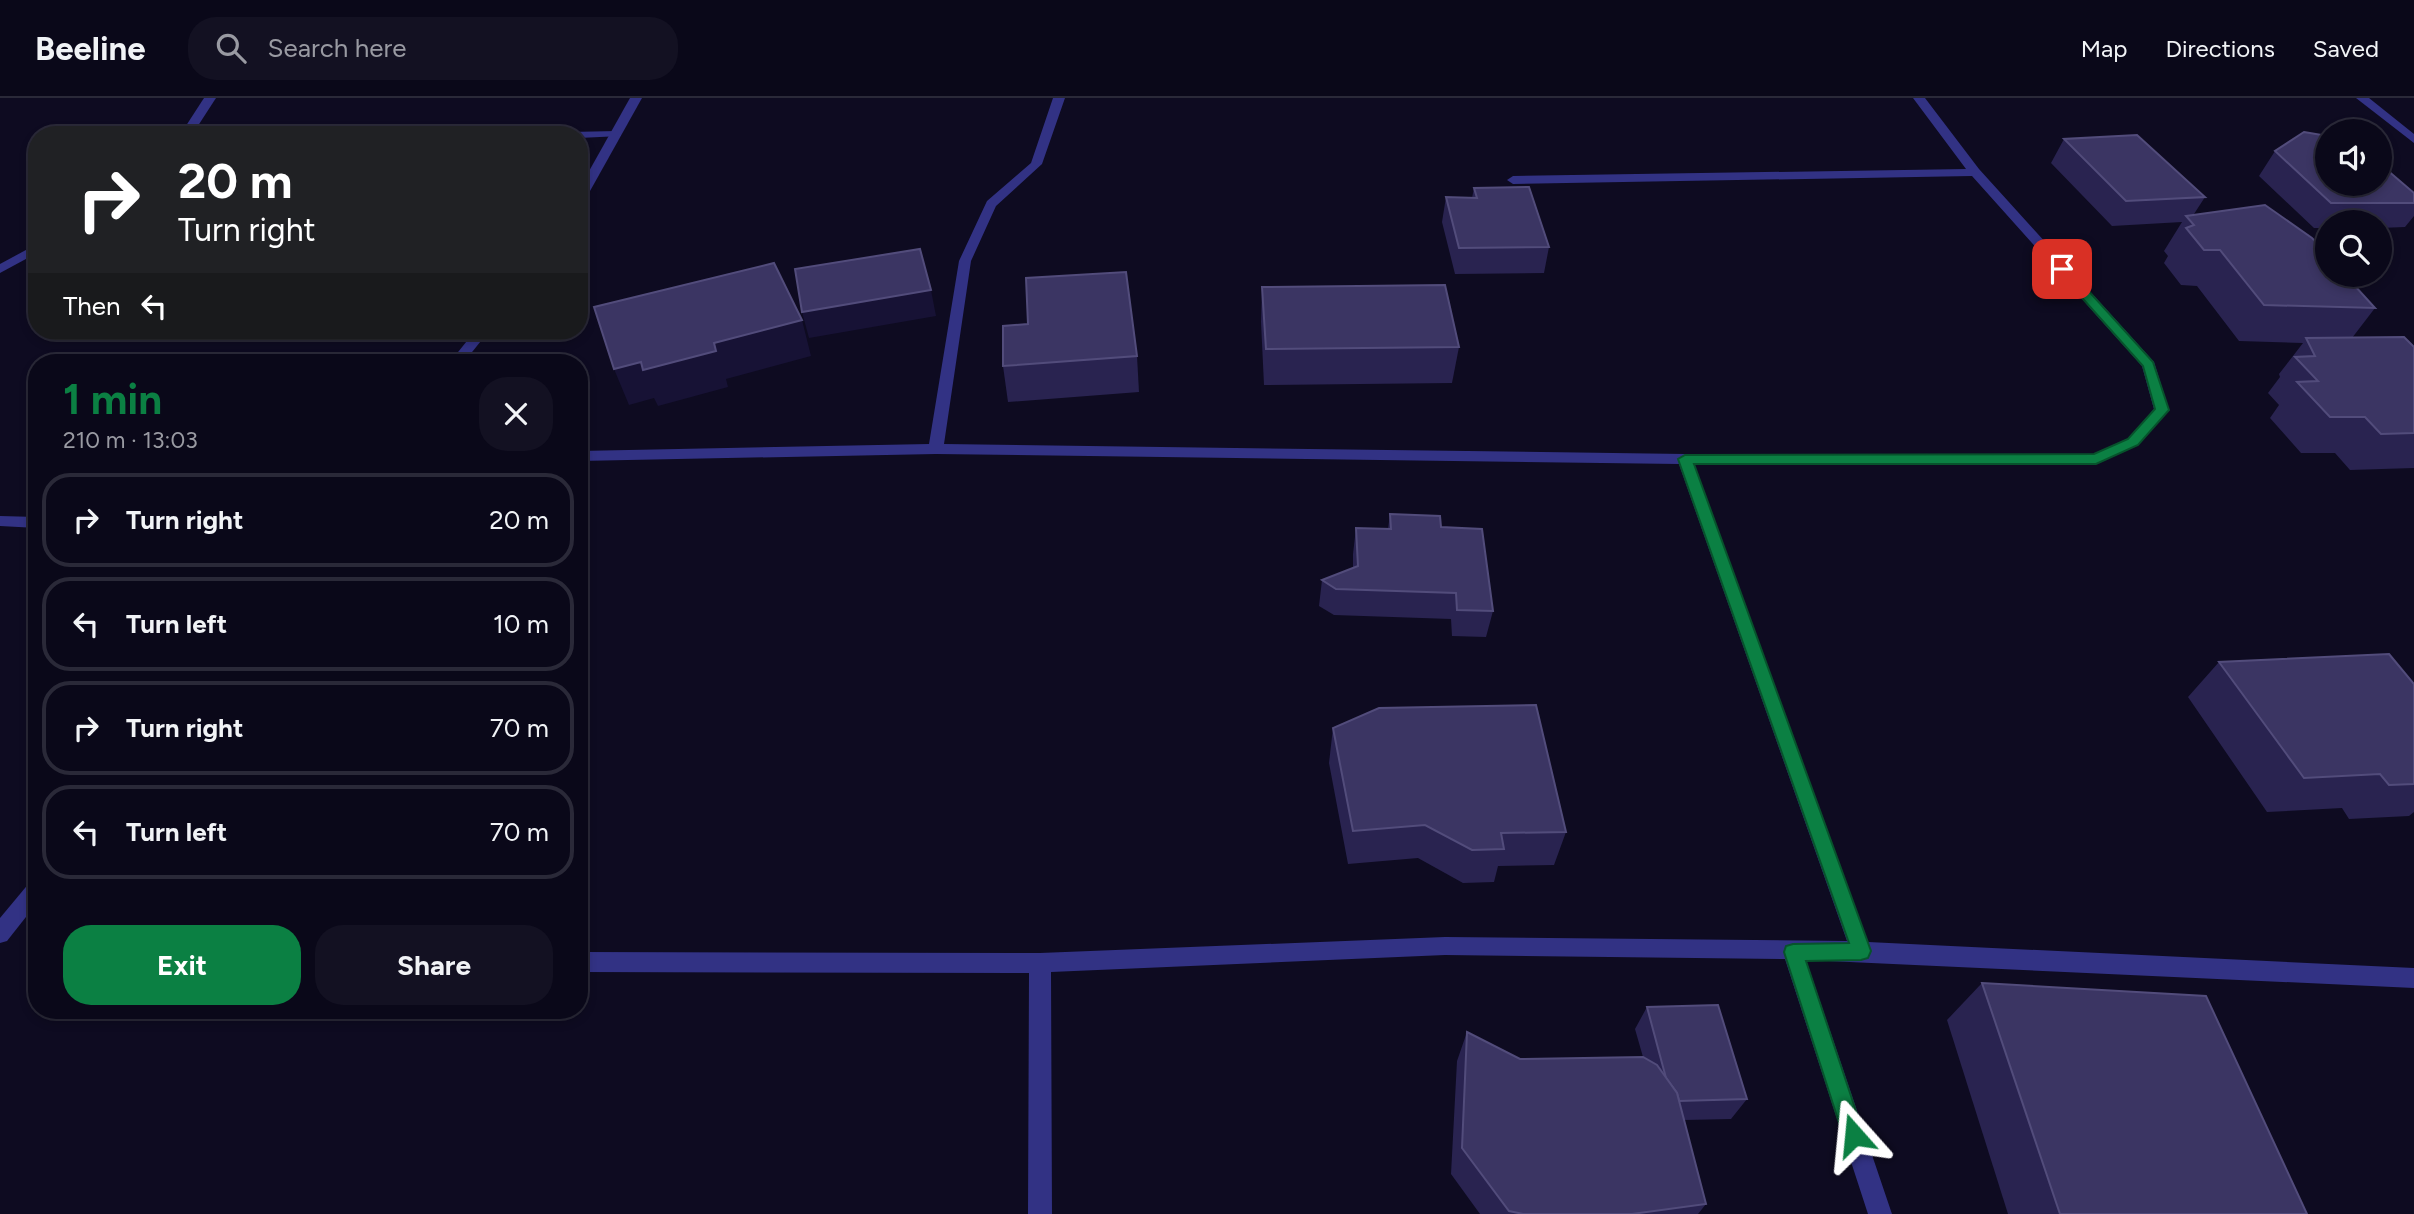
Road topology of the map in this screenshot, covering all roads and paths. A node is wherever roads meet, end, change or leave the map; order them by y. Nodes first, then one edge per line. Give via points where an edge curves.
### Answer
1 (210, 98) edge
2 (636, 98) edge
3 (1059, 98) edge
4 (1919, 98) edge
5 (2362, 98) edge
6 (194, 126) edge
7 (617, 134) junction
8 (588, 135) edge
9 (2414, 140) edge
10 (1975, 172) junction
11 (1513, 180) dead end
12 (588, 184) edge
13 (28, 253) edge
14 (0, 269) edge
15 (475, 340) edge
16 (463, 354) edge
17 (936, 449) junction
18 (588, 456) edge
19 (1685, 459) junction
20 (0, 521) edge
21 (28, 523) edge
22 (28, 899) edge
23 (0, 934) edge
24 (1861, 951) junction
25 (1793, 952) junction
26 (588, 962) edge
27 (1040, 963) junction
28 (2414, 978) edge
29 (1040, 1214) edge
30 (1880, 1214) edge

1 - 6 street
2 - 7 street
3 - 17 street via 1036,164 991,204 965,261
4 - 10 street
5 - 9 street
7 - 8 street
7 - 12 street
10 - 11 street
10 - 19 street via 2149,365 2162,410 2133,442 2096,459
13 - 14 street
15 - 16 street
17 - 18 street
17 - 19 street
19 - 24 street
20 - 21 street
22 - 23 street
24 - 25 street
24 - 28 street
25 - 27 street via 1445,946
25 - 30 street
26 - 27 street
27 - 29 street

